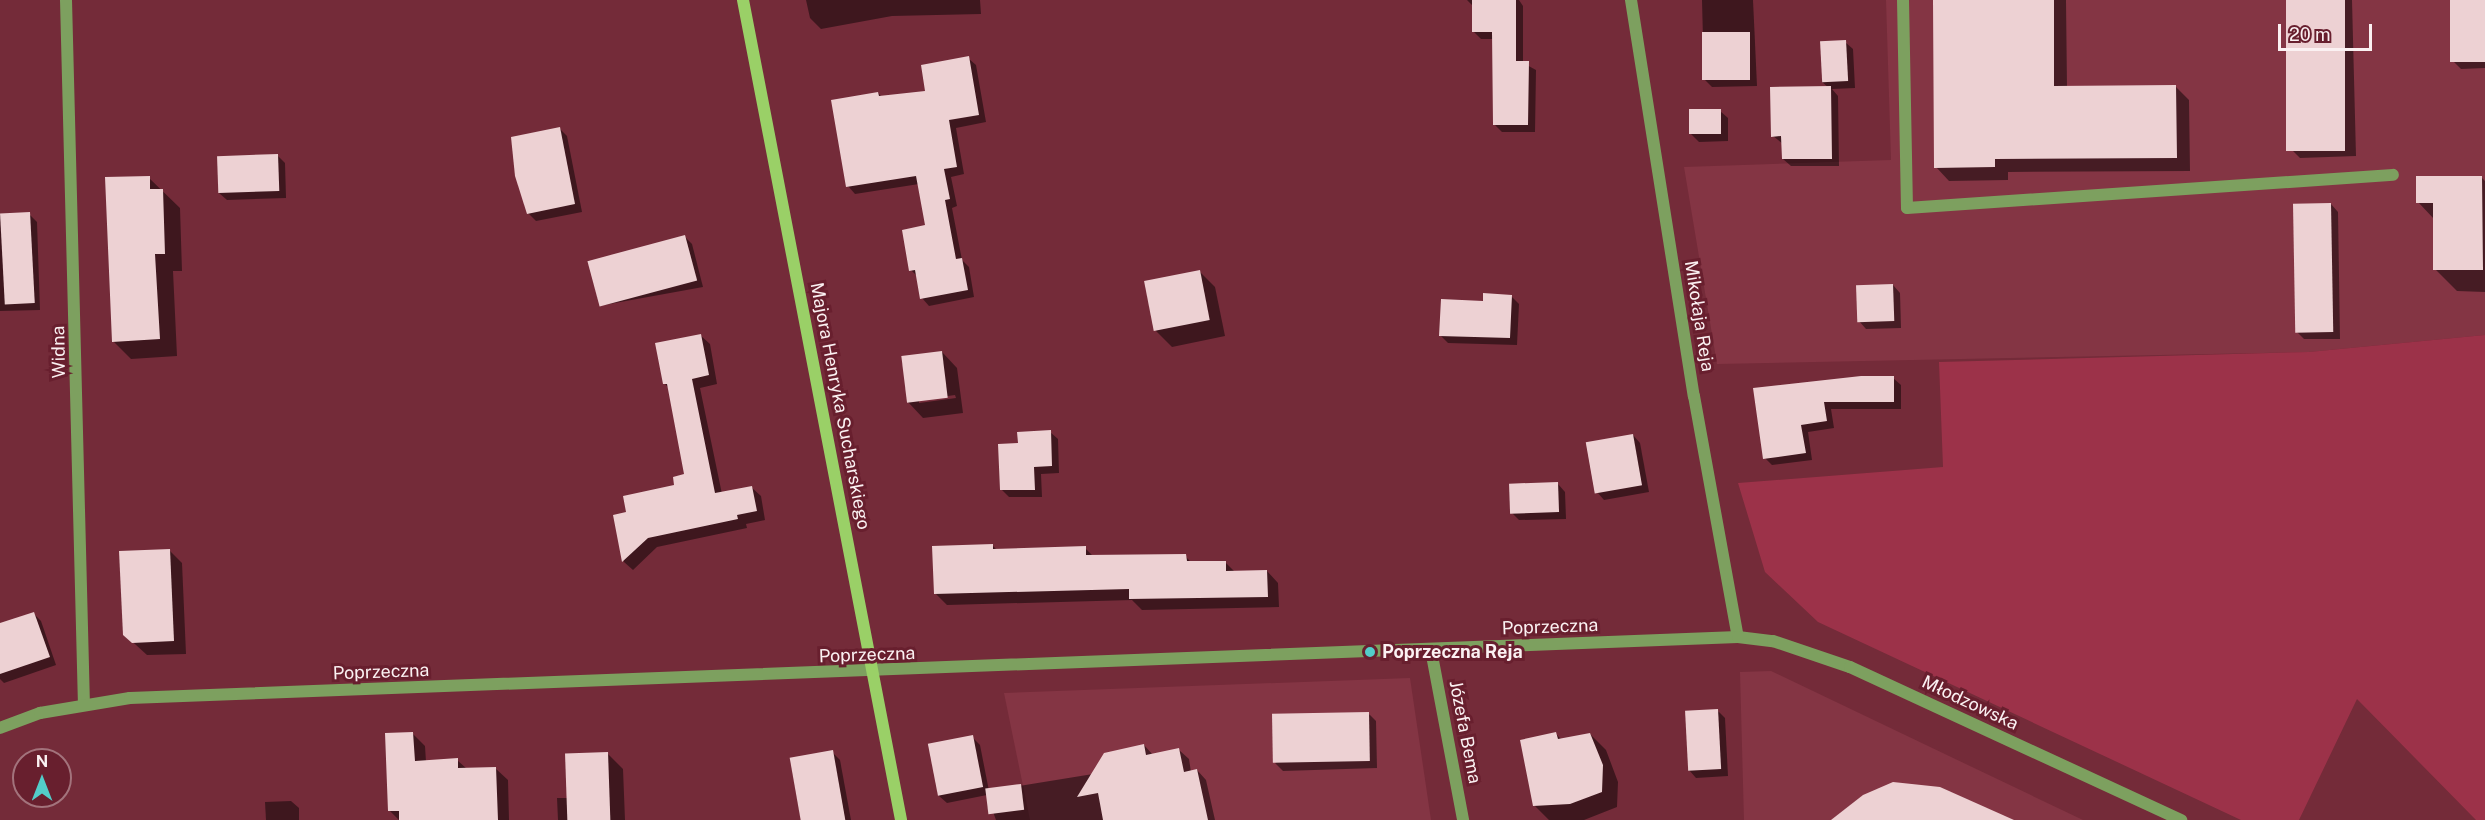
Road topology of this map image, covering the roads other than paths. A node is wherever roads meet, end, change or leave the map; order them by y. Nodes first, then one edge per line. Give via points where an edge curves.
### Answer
1 (66, 0) edge
2 (743, 0) edge
3 (1631, 0) edge
4 (1902, 0) edge
5 (2393, 175) dead end
6 (1738, 637) junction
7 (1431, 650) junction
8 (874, 672) junction
9 (84, 704) junction
10 (0, 728) edge
11 (901, 820) edge
12 (1463, 820) edge
13 (2181, 820) edge

1 - 9 street, Widna
2 - 8 street, Majora Henryka Sucharskiego
3 - 6 street, Mikołaja Reja via 1694,396
4 - 5 street via 1907,208
6 - 7 street, Poprzeczna
6 - 13 street, Młodzowska via 1773,641 1850,667
7 - 8 street, Poprzeczna
7 - 12 street, Józefa Bema
8 - 9 street, Poprzeczna via 130,698
8 - 11 street, Majora Henryka Sucharskiego
9 - 10 street, Poprzeczna via 40,713

